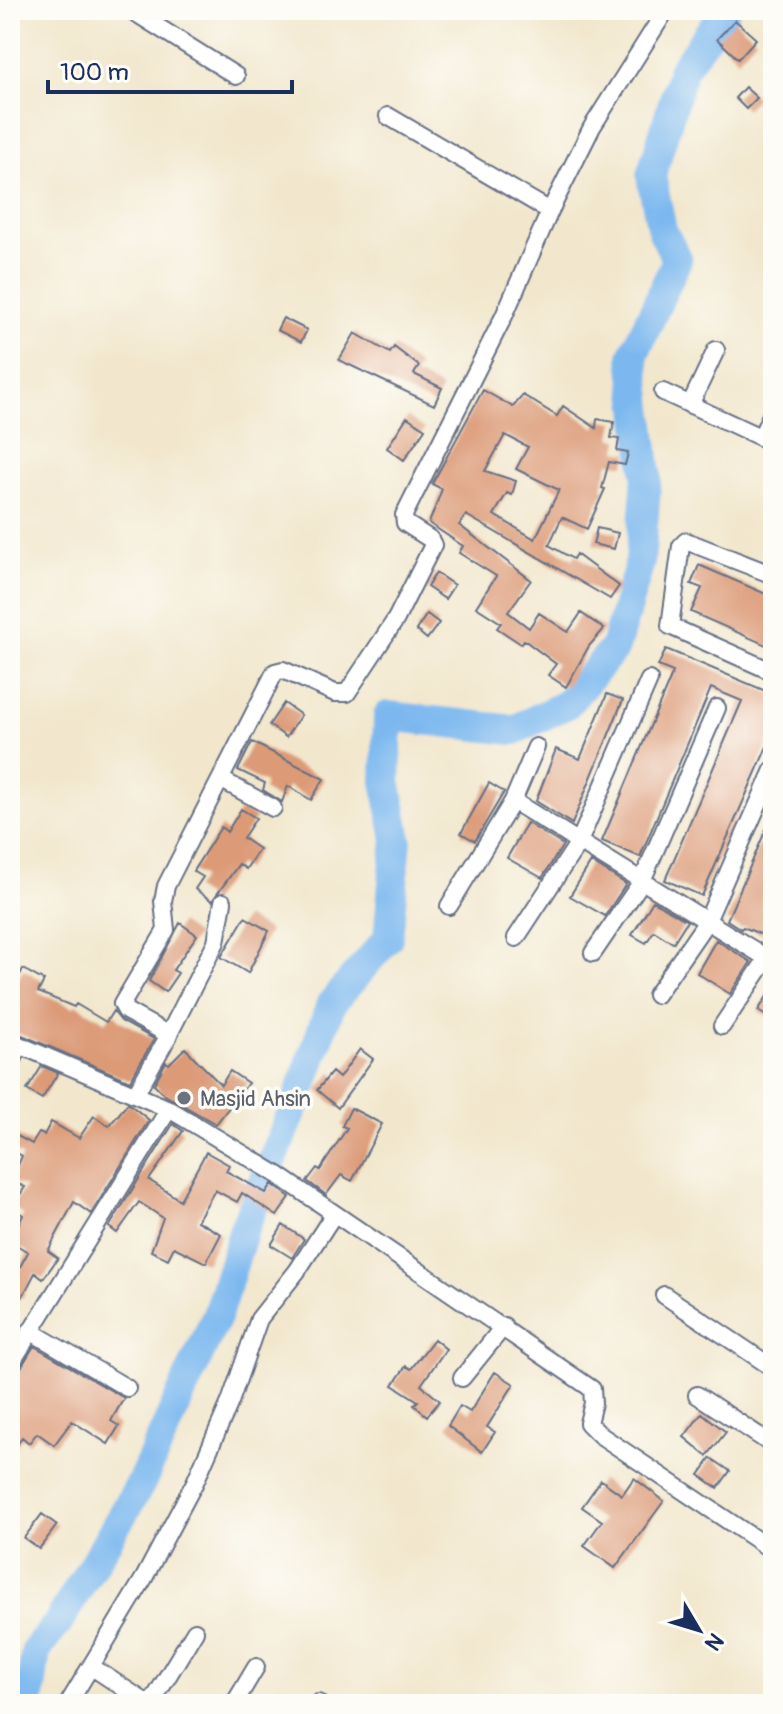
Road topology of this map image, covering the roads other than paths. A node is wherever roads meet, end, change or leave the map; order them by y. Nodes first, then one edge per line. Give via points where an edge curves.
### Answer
1 (131, 10) edge
2 (666, 10) edge
3 (236, 76) dead end
4 (388, 116) dead end
5 (550, 211) junction
6 (716, 350) dead end
7 (663, 392) dead end
8 (690, 405) junction
9 (773, 411) edge
10 (767, 440) edge
11 (773, 575) edge
12 (773, 672) edge
13 (649, 680) dead end
14 (717, 708) dead end
15 (536, 747) dead end
16 (773, 770) edge
17 (222, 780) junction
18 (513, 801) junction
19 (273, 808) dead end
20 (579, 842) junction
21 (642, 881) junction
22 (223, 902) dead end
23 (449, 906) dead end
24 (707, 921) junction
25 (516, 938) dead end
26 (593, 953) dead end
27 (772, 957) edge
28 (656, 995) dead end
29 (722, 1026) dead end
30 (169, 1034) junction
31 (15, 1043) edge
32 (10, 1065) edge
33 (136, 1093) junction
34 (169, 1109) junction
35 (334, 1214) junction
36 (664, 1295) dead end
37 (504, 1326) junction
38 (30, 1331) junction
39 (10, 1365) edge
40 (773, 1368) edge
41 (462, 1378) dead end
42 (127, 1388) dead end
43 (697, 1395) dead end
44 (773, 1445) edge
45 (773, 1551) edge
46 (195, 1631) dead end
47 (92, 1667) junction
48 (256, 1667) dead end
49 (68, 1704) edge
50 (149, 1704) edge
51 (234, 1704) edge

1 - 3 street
2 - 5 street via 609,96
4 - 5 street
5 - 17 street via 404,515 405,523 433,545 396,619 347,693 335,693 285,670 275,672
6 - 8 street
7 - 8 street
8 - 10 street
9 - 10 street
11 - 12 street via 686,541 670,626
13 - 20 street
14 - 21 street
15 - 18 street
16 - 24 street
17 - 19 street
17 - 30 street via 164,891 165,934 122,1003 124,1011
18 - 20 street
18 - 23 street
20 - 21 street
20 - 25 street
21 - 24 street
21 - 26 street
22 - 30 street via 216,942
24 - 27 street
24 - 28 street
27 - 29 street
30 - 33 street
31 - 32 street
31 - 33 street
33 - 34 street
34 - 35 street
34 - 38 street
35 - 37 street
35 - 47 street via 259,1319 195,1482
36 - 40 street
37 - 41 street
37 - 45 street via 592,1389 588,1421 596,1432
38 - 39 street
38 - 42 street
43 - 44 street
46 - 50 street
47 - 49 street
47 - 50 street
48 - 51 street

